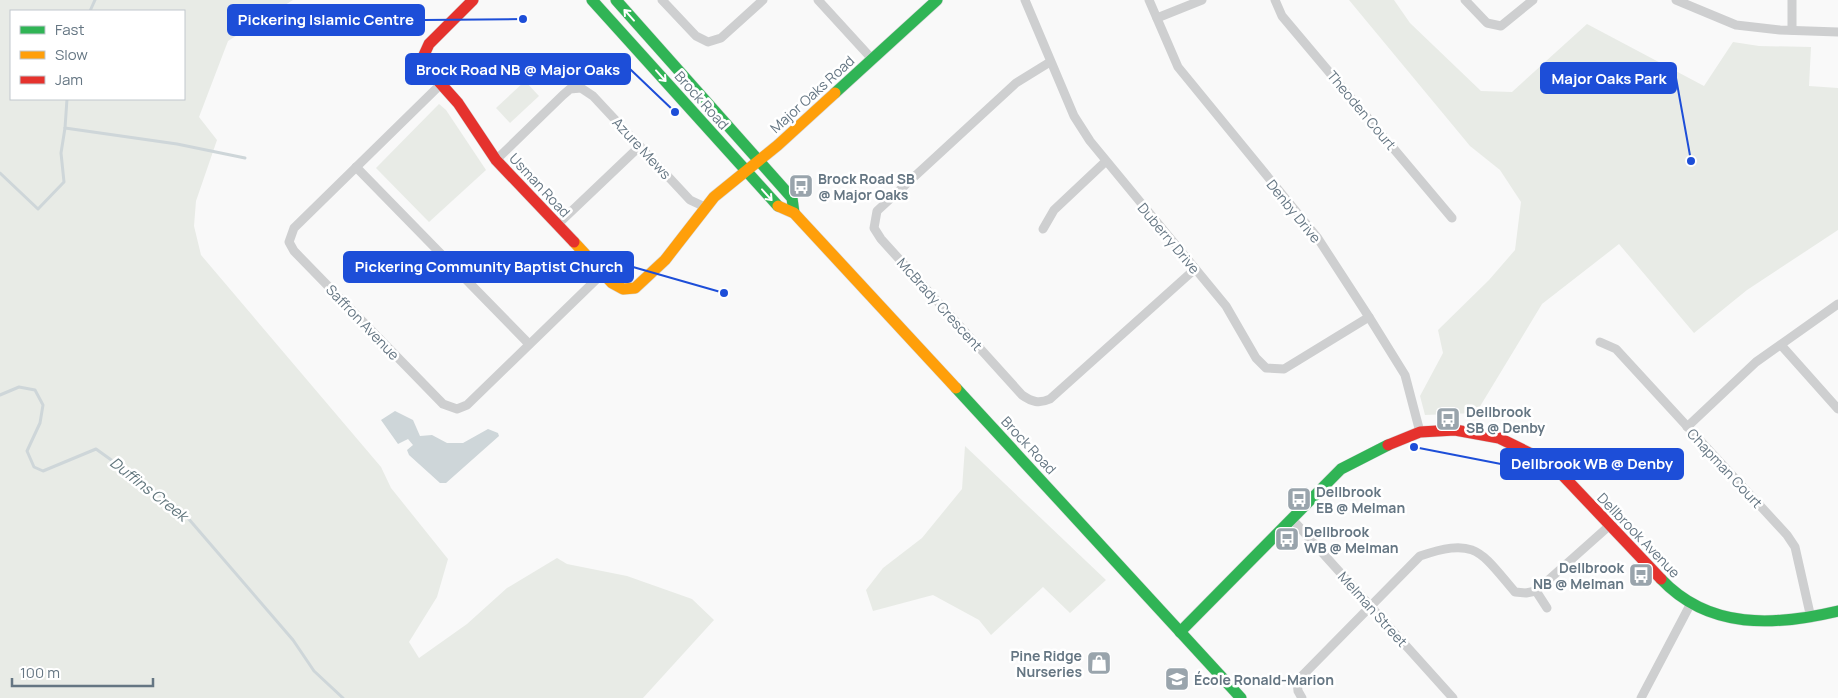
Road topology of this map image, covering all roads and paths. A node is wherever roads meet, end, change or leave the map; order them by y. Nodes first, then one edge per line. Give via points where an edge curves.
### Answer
1 (473, 0) edge
2 (592, 0) edge
3 (616, 0) edge
4 (662, 0) edge
5 (763, 0) edge
6 (818, 0) edge
7 (937, 0) edge
8 (1025, 0) edge
9 (1149, 0) edge
10 (1202, 0) edge
11 (1275, 0) edge
12 (1465, 0) edge
13 (1533, 0) edge
14 (1676, 0) edge
15 (1792, 0) edge
16 (1157, 18) junction
17 (1792, 30) junction
18 (1838, 32) edge
19 (872, 59) junction
20 (1050, 62) junction
21 (440, 85) junction
22 (640, 146) junction
23 (496, 160) junction
24 (759, 160) junction
25 (1105, 162) junction
26 (356, 166) junction
27 (745, 170) junction
28 (704, 207) junction
29 (794, 213) junction
30 (1452, 218) dead end
31 (558, 225) junction
32 (1043, 229) dead end
33 (1194, 269) junction
34 (603, 273) junction
35 (1838, 304) edge
36 (1369, 317) junction
37 (1600, 342) dead end
38 (529, 344) junction
39 (1780, 345) junction
40 (1838, 409) edge
41 (1687, 427) junction
42 (1420, 432) junction
43 (1292, 519) junction
44 (1609, 526) junction
45 (1536, 591) junction
46 (1690, 605) junction
47 (1370, 606) junction
48 (1548, 608) dead end
49 (1838, 611) edge
50 (1811, 618) junction
51 (1180, 632) junction
52 (1240, 698) edge
53 (1302, 698) edge
54 (1453, 698) edge
55 (1641, 698) edge

1 - 21 street, Usman Road via 425,50 425,66
2 -> 27 street, Brock Road
24 -> 3 street, Brock Road
4 - 5 street via 696,36 708,42 721,38
6 - 19 street
7 - 19 street, Major Oaks Road
8 - 20 street, Duberry Drive
9 - 16 street, Denby Drive
10 - 16 street
11 - 30 street, Theoden Court via 1282,16
12 - 13 street via 1487,23 1501,26
14 - 17 street via 1736,25
15 - 17 street
16 - 36 street, Denby Drive via 1178,67 1317,237
17 - 18 street
19 - 24 street, Major Oaks Road
20 - 25 street, Duberry Drive via 1074,116
20 - 33 street, McBrady Crescent via 1016,84 878,211 874,228 880,238 1022,395 1041,403 1050,399
21 - 23 street, Usman Road via 458,103
21 - 26 street, Saffron Avenue
22 - 23 street, Azure Mews via 593,96 581,88 570,89
22 - 28 street, Azure Mews via 690,200
22 - 31 street
23 - 31 street, Usman Road
24 - 27 street, Major Oaks Road
24 - 29 street, Brock Road via 792,198
25 - 32 street via 1054,210
25 - 33 street, Duberry Drive
26 - 38 street
26 - 38 street, Saffron Avenue via 294,228 290,234 291,246 443,404 457,409 467,405
27 - 28 street, Major Oaks Road
27 -> 29 street, Brock Road via 779,208
28 - 34 street, Usman Road via 680,242 635,288 623,289
29 - 51 street, Brock Road
31 - 34 street, Usman Road
33 - 36 street, Duberry Drive via 1226,306 1256,358 1266,368 1284,369
34 - 38 street, Saffron Avenue
35 - 39 street
36 - 42 street, Denby Drive via 1405,375
37 - 41 street, Chapman Court via 1616,349
39 - 40 street
39 - 41 street via 1756,362
41 - 50 street, Chapman Court via 1795,547
42 - 43 street, Dellbrook Avenue via 1369,452 1341,469
42 - 44 street, Dellbrook Avenue via 1455,430 1499,438 1526,449 1552,464
43 - 47 street, Melman Street
43 - 51 street, Dellbrook Avenue
44 - 45 street
44 - 46 street, Dellbrook Avenue via 1673,592
45 - 47 street via 1515,592 1484,555 1475,550 1444,548 1420,556
45 - 48 street
46 - 50 street, Dellbrook Avenue via 1718,615 1758,623
46 - 55 street
47 - 53 street via 1297,681
47 - 54 street, Melman Street
49 - 50 street, Dellbrook Avenue
51 - 52 street, Brock Road

